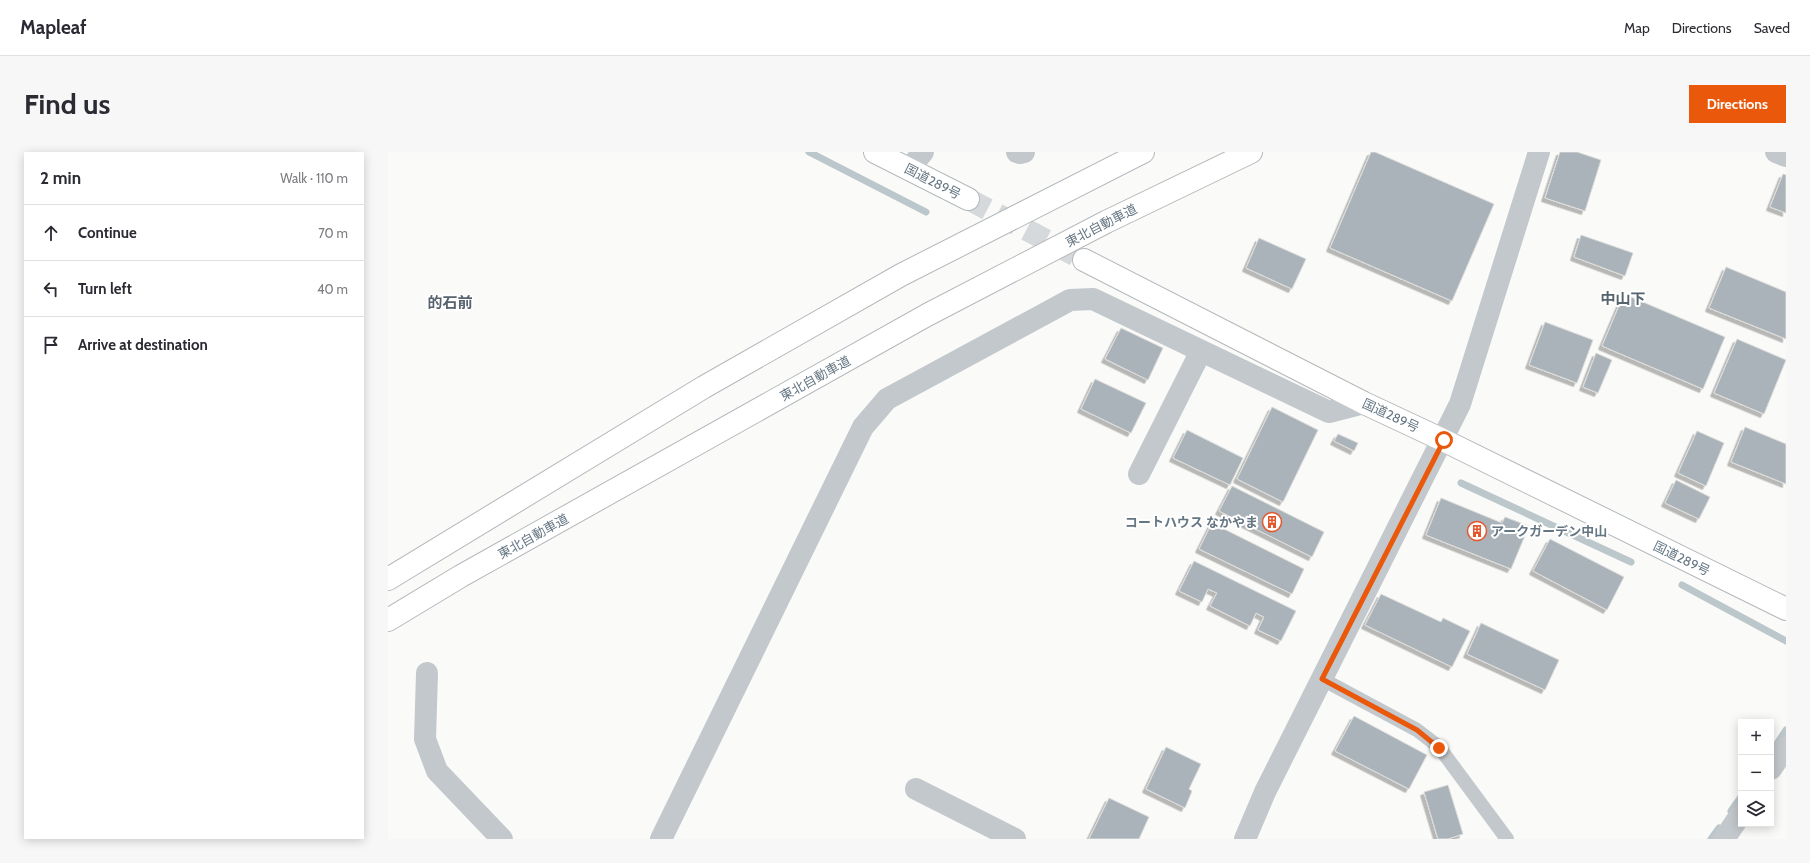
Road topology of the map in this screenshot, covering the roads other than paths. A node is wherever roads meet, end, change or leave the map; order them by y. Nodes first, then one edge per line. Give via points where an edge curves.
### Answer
1 (876, 152) edge
2 (924, 152) edge
3 (1017, 152) edge
4 (1024, 152) edge
5 (1143, 152) edge
6 (1252, 152) edge
7 (1539, 152) edge
8 (1776, 152) edge
9 (1786, 156) edge
10 (910, 169) junction
11 (968, 199) tunnel mouth
12 (1084, 260) tunnel mouth
13 (1201, 351) junction
14 (1364, 403) junction
15 (1444, 440) junction
16 (1139, 474) dead end
17 (388, 579) edge
18 (1786, 609) edge
19 (388, 620) edge
20 (427, 673) dead end
21 (1322, 679) junction
22 (1786, 747) edge
23 (1774, 765) edge
24 (916, 789) dead end
25 (1738, 818) edge
26 (502, 839) edge
27 (661, 839) edge
28 (1015, 839) edge
29 (1245, 839) edge
30 (1507, 839) edge
31 (1724, 839) edge

1 - 10 highway, 国道289号
2 - 10 street
3 - 4 street
5 - 17 highway via 901,275 704,387
6 - 19 highway, 東北自動車道 via 1106,222 928,315 468,572
7 - 15 street via 1460,404
8 - 9 street
10 - 11 highway, 国道289号
12 - 14 highway, 国道289号
13 - 14 street via 1329,412
13 - 16 street
13 - 27 street via 1093,299 1070,300 886,399 863,427
14 - 15 highway, 国道289号
15 - 18 highway, 国道289号
15 - 21 street
20 - 26 street via 425,739 437,771
21 - 29 street via 1265,792
21 - 30 lane via 1417,730 1439,748
22 - 23 street
24 - 28 street
25 - 31 street

